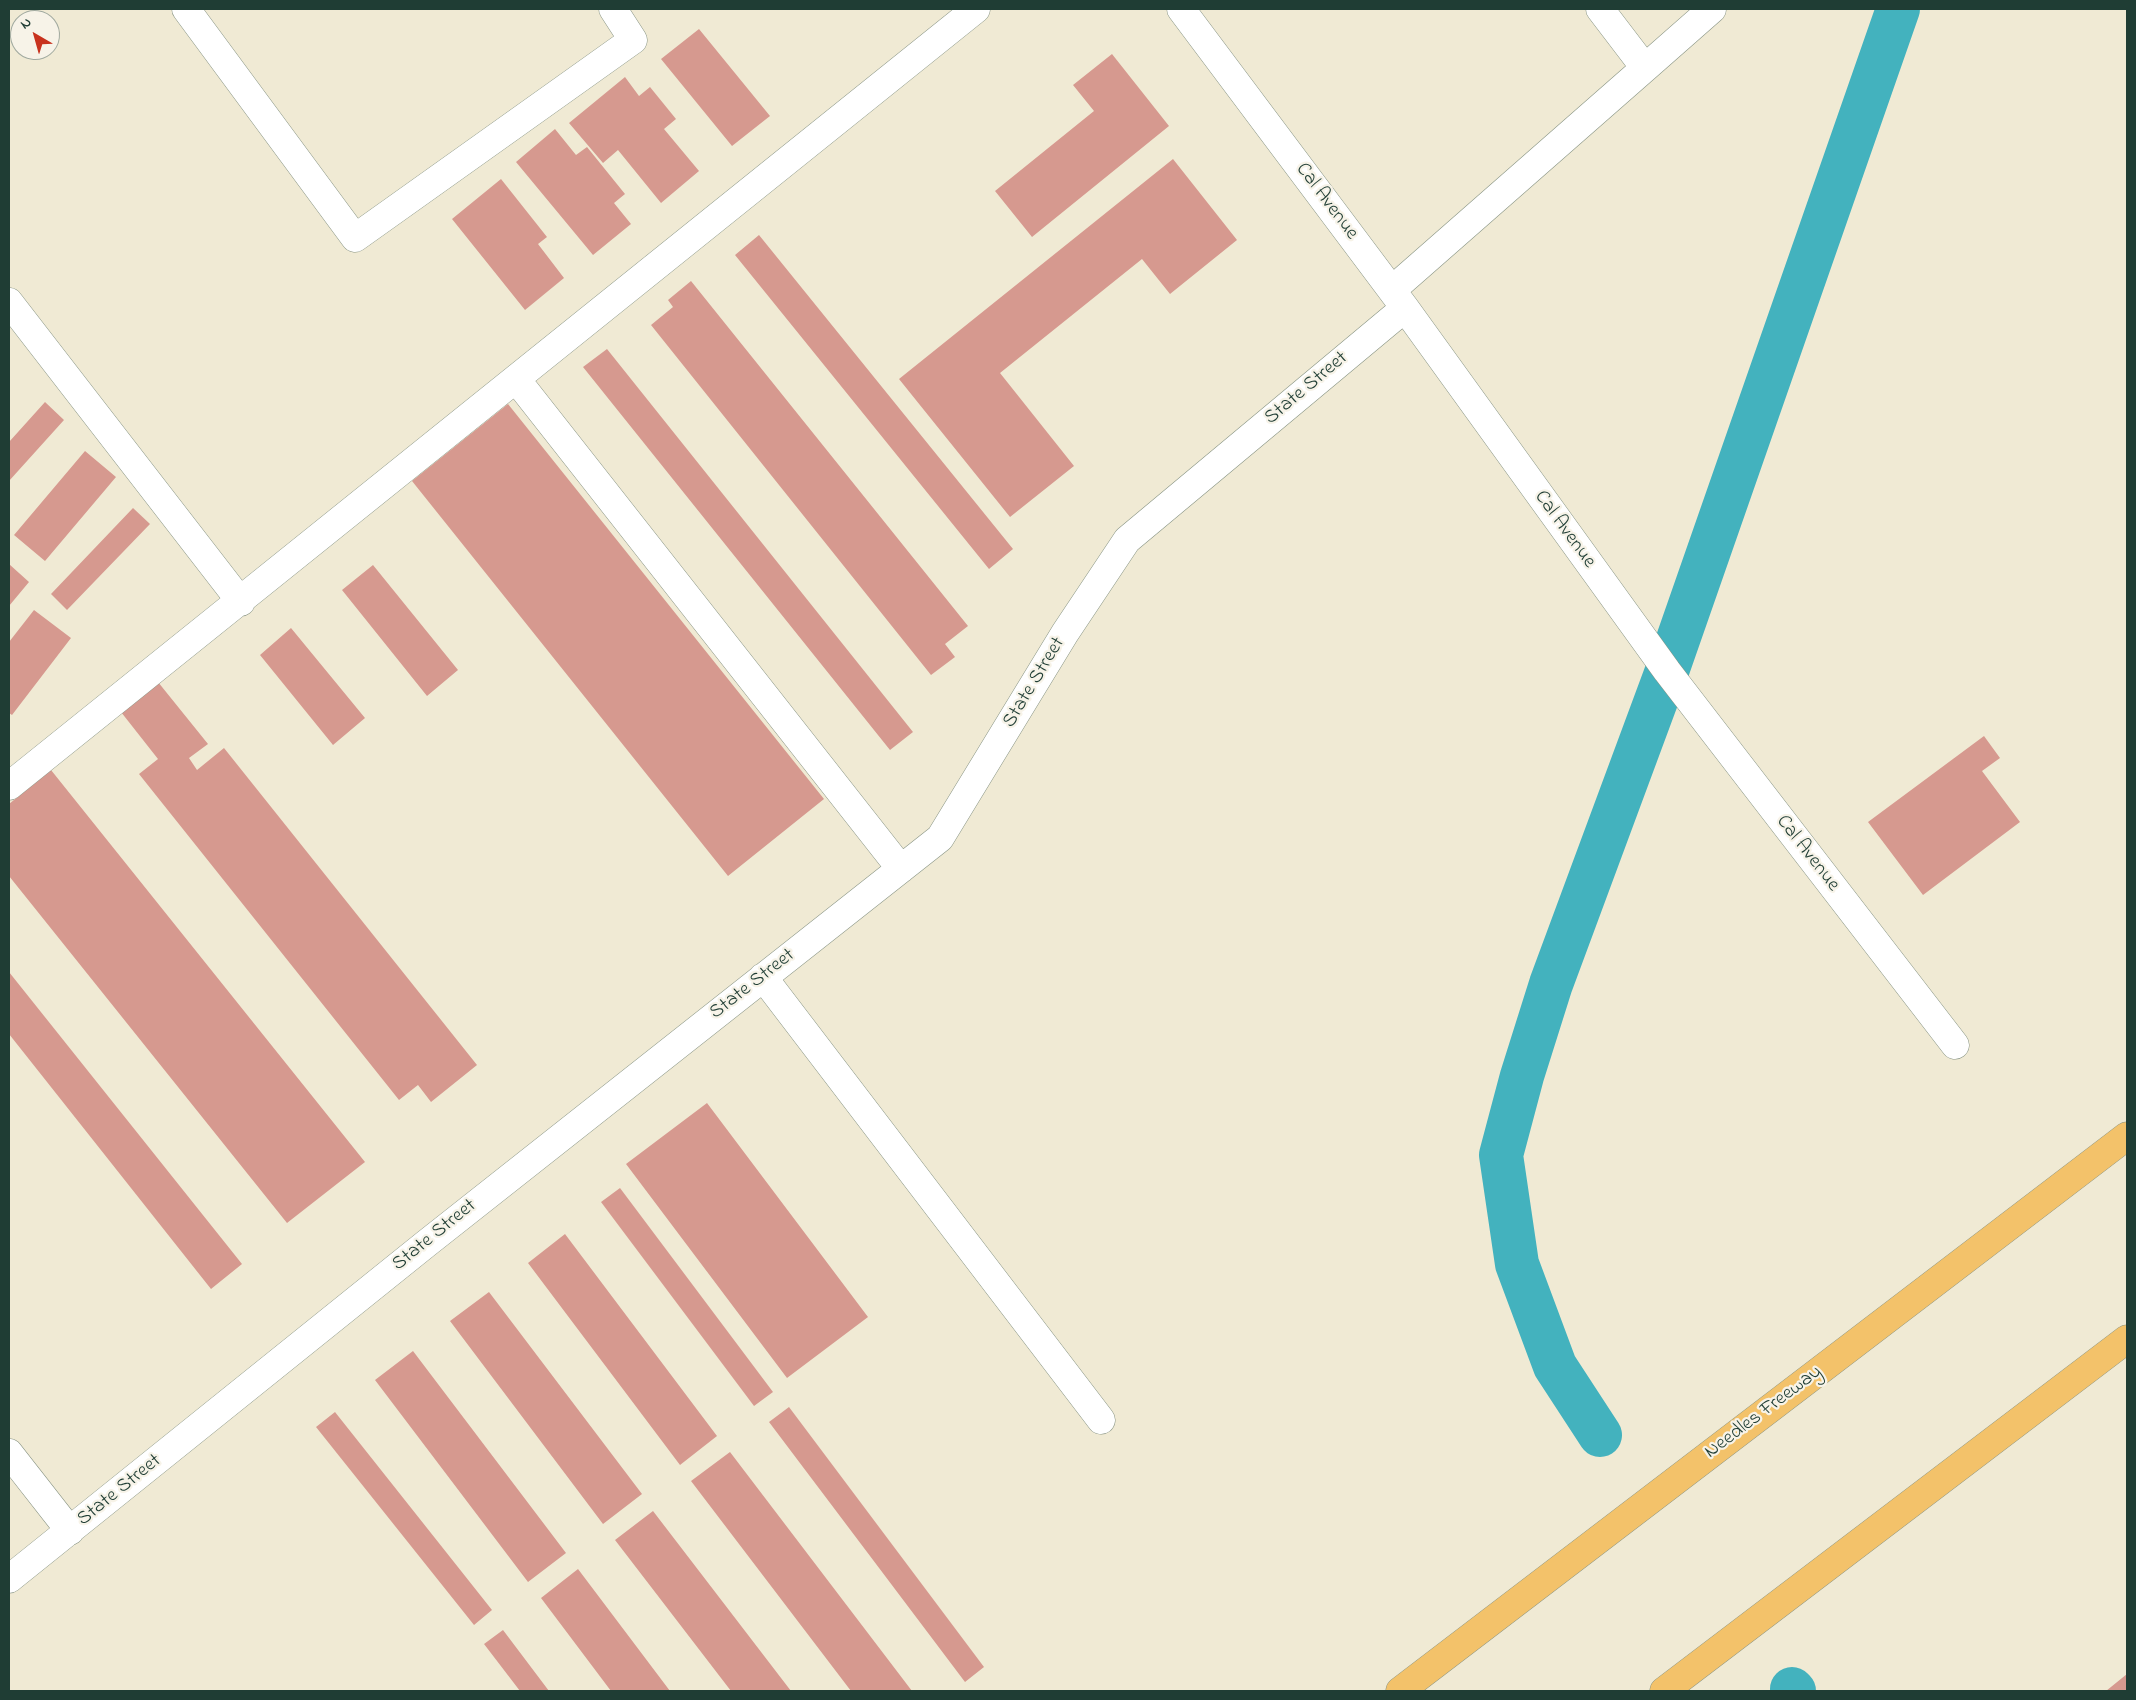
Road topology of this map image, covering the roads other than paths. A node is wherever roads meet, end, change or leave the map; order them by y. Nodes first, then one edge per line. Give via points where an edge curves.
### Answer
1 (186, 9) edge
2 (613, 9) edge
3 (976, 9) edge
4 (1181, 9) edge
5 (1600, 9) edge
6 (1712, 9) edge
7 (1645, 68) junction
8 (1398, 299) junction
9 (9, 302) edge
10 (516, 379) junction
11 (240, 602) junction
12 (9, 785) edge
13 (901, 869) junction
14 (763, 977) junction
15 (1954, 1045) dead end
16 (2127, 1136) edge
17 (2127, 1338) edge
18 (1101, 1420) dead end
19 (9, 1453) edge
20 (70, 1531) junction
21 (9, 1579) edge
22 (1400, 1691) edge
23 (1664, 1691) edge

1 - 2 street via 355,238 633,40
3 - 10 street
4 - 8 street, Cal Avenue
5 - 7 street
6 - 7 street, State Street
7 - 8 street, State Street
8 - 13 street, State Street via 1126,540 1065,633 940,838
8 - 15 street, Cal Avenue via 1667,671
9 - 11 street
10 - 11 street
10 - 13 street
11 - 12 street
13 - 14 street, State Street
14 - 18 street
14 - 20 street, State Street
16 - 22 highway, Needles Freeway
17 - 23 highway
19 - 20 street
20 - 21 street, State Street

